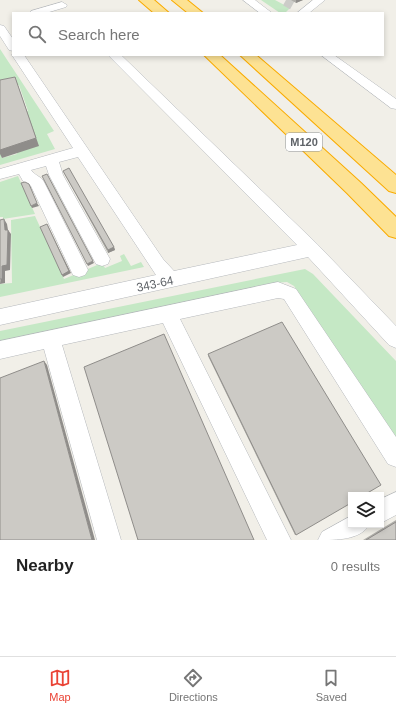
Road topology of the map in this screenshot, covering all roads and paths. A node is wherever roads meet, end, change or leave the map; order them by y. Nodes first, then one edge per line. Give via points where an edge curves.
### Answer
1 (146, 0) edge
2 (179, 0) edge
3 (248, 0) edge
4 (320, 0) edge
5 (293, 4) dead end
6 (62, 8) edge
7 (40, 12) edge
8 (161, 12) edge
9 (195, 12) edge
10 (266, 12) edge
11 (304, 12) edge
12 (4, 26) edge
13 (12, 46) edge
14 (19, 56) edge
15 (115, 56) edge
16 (212, 56) edge
17 (248, 56) edge
18 (328, 56) edge
19 (396, 105) edge
20 (81, 150) junction
21 (53, 165) junction
22 (0, 174) edge
23 (27, 174) junction
24 (396, 186) edge
25 (396, 230) edge
26 (311, 249) junction
27 (102, 259) dead end
28 (79, 270) dead end
29 (171, 280) junction
30 (168, 314) junction
31 (0, 317) edge
32 (51, 339) junction
33 (396, 339) edge
34 (0, 350) edge
35 (396, 456) edge
36 (396, 503) edge
37 (384, 509) edge
38 (352, 528) edge
39 (109, 540) edge
40 (279, 540) edge
41 (330, 540) edge

1 - 8 highway
2 - 9 highway
3 - 10 street
4 - 11 street
5 - 11 street
6 - 7 street
12 - 13 street
14 - 20 street
15 - 26 street
16 - 25 highway, M120
17 - 24 highway, M120
18 - 19 street
20 - 21 street
20 - 29 street via 157,264
21 - 23 street
21 - 27 street
22 - 23 street
23 - 28 street via 37,182
26 - 29 street, 343-64
26 - 33 street
29 - 31 street, 343-64
30 - 32 street
30 - 35 street via 278,290 290,294
30 - 40 street
32 - 34 street
32 - 39 street
36 - 37 street
38 - 41 street

